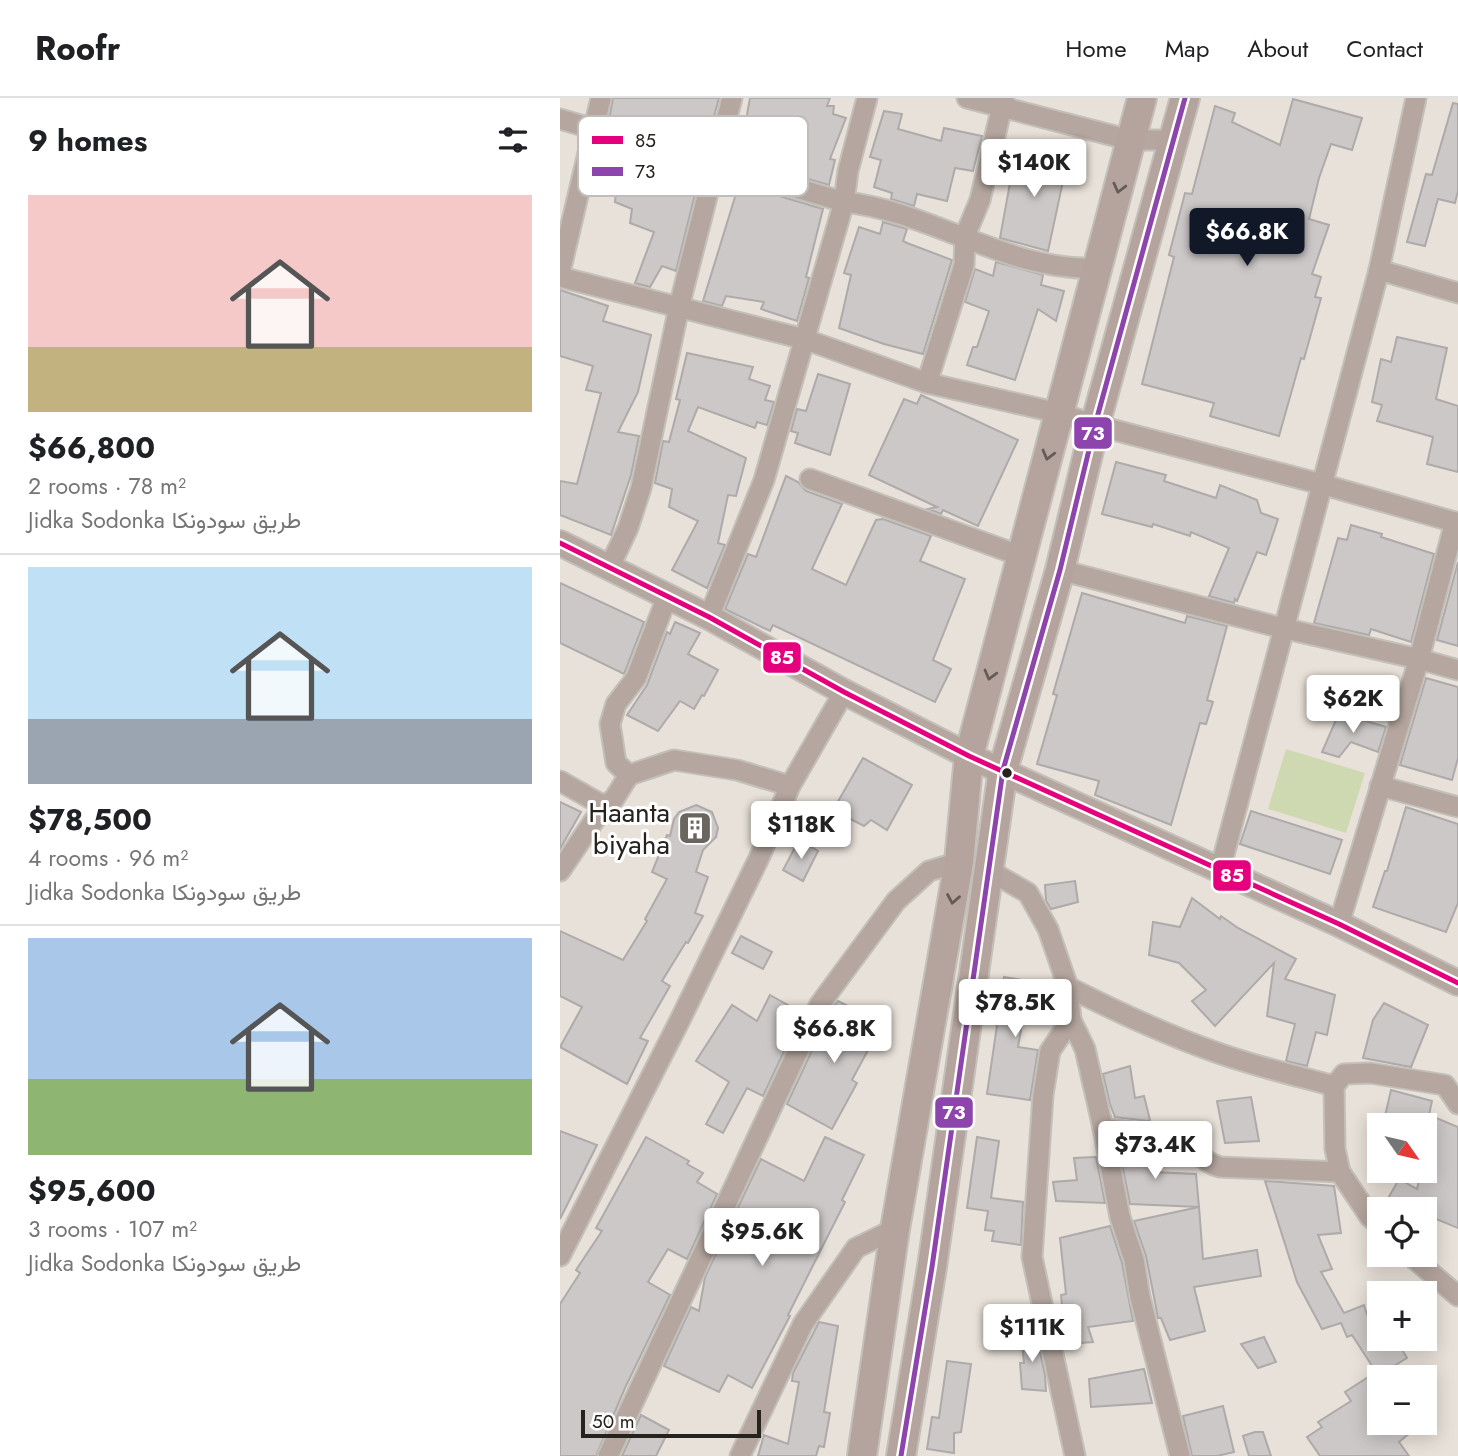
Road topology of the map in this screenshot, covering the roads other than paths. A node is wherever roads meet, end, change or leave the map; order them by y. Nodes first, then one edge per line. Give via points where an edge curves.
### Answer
1 (601, 98) edge
2 (732, 98) edge
3 (867, 98) edge
4 (967, 98) edge
5 (1142, 98) edge
6 (1185, 98) edge
7 (1416, 98) edge
8 (1002, 102) edge
9 (596, 116) edge
10 (728, 116) edge
11 (560, 119) edge
12 (578, 124) edge
13 (1130, 140) junction
14 (1174, 140) junction
15 (808, 191) edge
16 (578, 193) edge
17 (708, 196) edge
18 (844, 202) junction
19 (965, 236) junction
20 (1099, 268) junction
21 (1379, 270) junction
22 (560, 272) edge
23 (560, 277) edge
24 (1458, 293) edge
25 (679, 307) junction
26 (804, 339) junction
27 (927, 383) junction
28 (1059, 413) junction
29 (1095, 425) junction
30 (810, 479) dead end
31 (1321, 484) junction
32 (1456, 522) edge
33 (560, 543) edge
34 (1021, 556) junction
35 (610, 566) junction
36 (1060, 570) junction
37 (667, 597) junction
38 (709, 617) junction
39 (1282, 628) junction
40 (1419, 659) junction
41 (1458, 670) edge
42 (844, 692) junction
43 (969, 756) junction
44 (1003, 771) junction
45 (629, 775) junction
46 (560, 781) edge
47 (790, 786) junction
48 (1380, 786) junction
49 (604, 806) junction
50 (1458, 807) edge
51 (959, 862) junction
52 (1220, 870) junction
53 (560, 871) edge
54 (990, 872) junction
55 (1339, 924) junction
56 (1458, 983) edge
57 (1068, 988) junction
58 (1071, 1020) junction
59 (1334, 1086) junction
60 (1458, 1104) edge
61 (1103, 1128) junction
62 (1340, 1172) junction
63 (1367, 1212) edge
64 (895, 1229) junction
65 (560, 1256) edge
66 (1424, 1267) edge
67 (1458, 1296) edge
68 (870, 1403) junction
69 (908, 1408) junction
70 (608, 1456) edge
71 (740, 1456) edge
72 (862, 1456) edge
73 (901, 1456) edge
74 (1076, 1456) edge
75 (1180, 1456) edge

1 - 9 street
2 - 10 street
3 - 18 street
4 - 8 street
5 - 13 main road
6 - 14 main road
7 - 21 street
8 - 13 street
8 - 19 street via 980,200
11 - 12 street
13 - 14 street
13 -> 20 main road
14 - 29 main road
15 - 18 street
16 - 22 street
17 - 25 street
18 - 19 street via 876,206
18 - 26 street
19 - 20 street via 993,250 1053,265
19 - 27 street via 964,265
20 - 28 main road
21 - 24 street
21 - 31 street
23 - 25 street
25 - 26 street
25 - 35 street via 641,488
26 - 27 street
26 - 38 street via 764,480
27 - 28 street
28 - 29 street
28 -> 34 main road
29 - 31 street
29 - 36 main road
30 - 34 street
31 - 32 street
31 - 39 street
32 - 40 street
33 - 35 street
34 -> 43 main road
35 - 37 street
36 - 39 street
36 - 44 main road
37 - 38 street
37 - 45 street via 636,678 616,704 610,724 616,763
38 - 42 street
39 - 40 street
39 - 52 street
40 - 41 street
40 - 48 street
42 - 43 street
42 - 47 street
43 - 44 street
43 - 51 main road
44 - 52 street
44 - 54 main road
45 - 47 street via 674,760 737,770
45 - 49 street
46 - 49 street
47 - 65 street via 681,1018
48 - 50 street
48 - 55 street
49 - 53 street
51 -> 64 main road
51 - 70 street via 929,870 896,901 820,1004
52 - 55 street
54 - 57 street via 1028,893 1048,929
54 - 69 main road
55 - 56 street
57 - 58 street
57 - 59 street via 1244,1062
58 - 61 street via 1084,1049
58 - 74 street via 1050,1051 1032,1257
59 - 60 street via 1344,1074 1370,1073 1446,1085
59 - 62 street
61 - 62 street via 1177,1140 1207,1163 1220,1167
61 - 75 street via 1120,1217
62 - 63 street
64 - 68 main road
64 - 71 street via 856,1248 803,1324
66 - 67 street
68 - 69 main road
68 - 72 main road
69 - 73 main road

